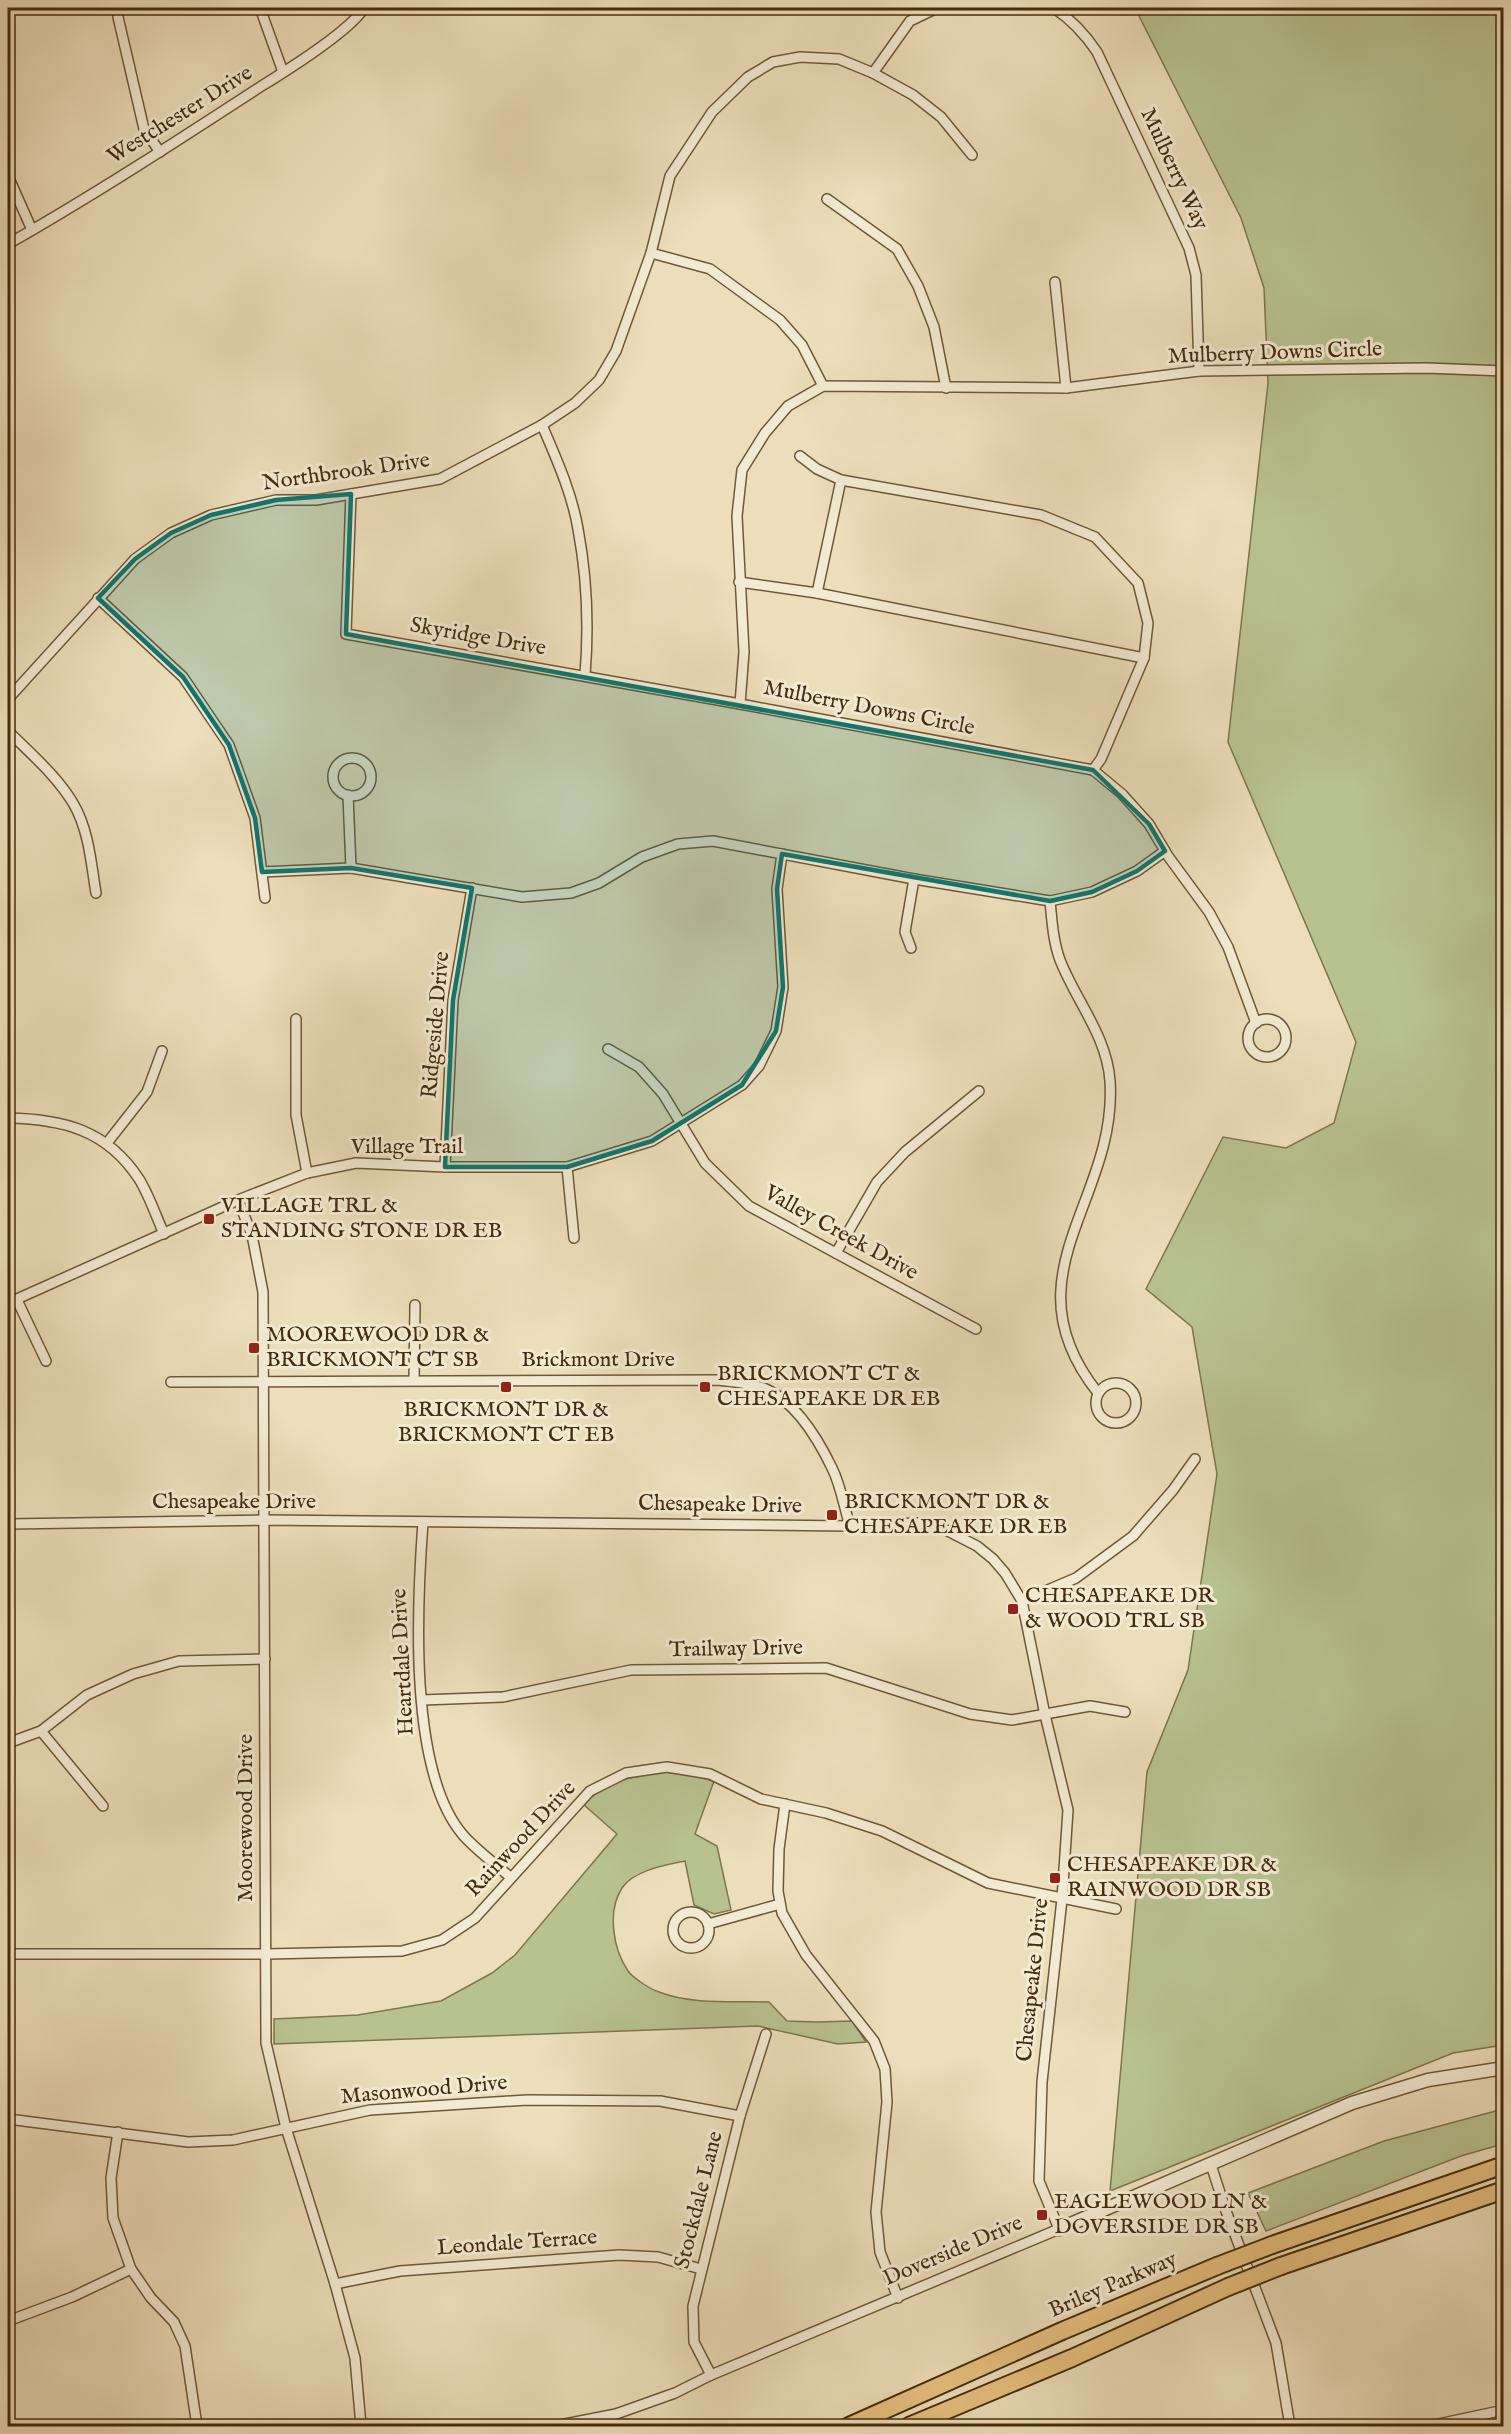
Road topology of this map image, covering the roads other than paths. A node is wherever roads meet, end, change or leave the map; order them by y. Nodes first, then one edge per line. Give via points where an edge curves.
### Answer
1 (260, 8) edge
2 (364, 8) edge
3 (937, 8) edge
4 (1054, 8) edge
5 (118, 17) dead end
6 (283, 72) junction
7 (873, 73) junction
8 (160, 152) junction
9 (972, 155) dead end
10 (8, 176) edge
11 (827, 199) dead end
12 (32, 230) junction
13 (8, 244) edge
14 (651, 253) junction
15 (1055, 282) dead end
16 (1199, 371) junction
17 (1503, 371) edge
18 (823, 386) junction
19 (946, 388) junction
20 (1066, 388) junction
21 (542, 424) junction
22 (800, 456) dead end
23 (841, 480) junction
24 (351, 494) junction
25 (739, 582) junction
26 (817, 593) junction
27 (98, 598) junction
28 (1144, 658) junction
29 (585, 675) junction
30 (8, 699) edge
31 (740, 704) junction
32 (8, 731) edge
33 (1094, 771) junction
34 (348, 795) junction
35 (1165, 851) junction
36 (782, 854) junction
37 (351, 868) junction
38 (262, 872) junction
39 (914, 879) junction
40 (472, 888) junction
41 (96, 893) dead end
42 (265, 898) dead end
43 (1050, 901) junction
44 (911, 948) dead end
45 (296, 1019) dead end
46 (1256, 1023) junction
47 (608, 1049) dead end
48 (162, 1051) dead end
49 (979, 1091) dead end
50 (8, 1118) edge
51 (682, 1124) junction
52 (107, 1143) junction
53 (445, 1167) junction
54 (567, 1167) junction
55 (307, 1173) junction
56 (238, 1200) junction
57 (164, 1234) junction
58 (574, 1238) dead end
59 (836, 1253) junction
60 (12, 1301) edge
61 (415, 1305) dead end
62 (976, 1329) dead end
63 (46, 1361) dead end
64 (414, 1380) junction
65 (264, 1381) junction
66 (171, 1382) dead end
67 (1098, 1393) junction
68 (1195, 1459) dead end
69 (265, 1520) junction
70 (423, 1522) junction
71 (8, 1524) edge
72 (850, 1526) junction
73 (1022, 1601) junction
74 (265, 1659) junction
75 (422, 1700) junction
76 (1125, 1712) dead end
77 (1045, 1715) junction
78 (41, 1731) junction
79 (8, 1743) edge
80 (785, 1804) junction
81 (103, 1806) dead end
82 (511, 1878) junction
83 (1062, 1899) junction
84 (780, 1904) junction
85 (1116, 1909) dead end
86 (708, 1924) junction
87 (8, 1954) edge
88 (266, 1954) junction
89 (766, 2034) dead end
90 (1503, 2068) edge
91 (740, 2116) junction
92 (8, 2119) edge
93 (286, 2128) junction
94 (118, 2132) junction
95 (1211, 2165) junction
96 (1503, 2165) edge
97 (1503, 2190) edge
98 (1059, 2229) junction
99 (131, 2269) junction
100 (701, 2269) junction
101 (335, 2284) junction
102 (898, 2298) junction
103 (8, 2321) edge
104 (711, 2375) junction
105 (1503, 2410) edge
106 (197, 2427) edge
107 (361, 2427) edge
108 (555, 2427) edge
109 (849, 2427) edge
110 (909, 2427) edge
111 (1290, 2427) edge
112 (1429, 2427) edge

1 - 6 street
2 - 6 street, Westchester Drive via 333,37
3 - 7 street via 910,21
4 - 16 street, Mulberry Way via 1084,32 1097,52 1189,248 1196,275
5 - 8 street via 144,129
6 - 8 street, Westchester Drive
7 - 9 street, Northbrook Drive via 913,94 941,117
7 - 14 street, Northbrook Drive via 839,59 800,57 772,62 748,77 712,112 670,176
8 - 12 street, Westchester Drive
10 - 12 street
11 - 19 street via 897,249 918,286 934,327
12 - 13 street, Westchester Drive
14 - 18 street via 710,269 780,320 802,345
14 - 21 street, Northbrook Drive via 616,351 599,380
15 - 20 street
16 - 17 street, Mulberry Downs Circle
16 - 20 street, Mulberry Downs Circle
18 - 19 street, Mulberry Downs Circle
18 - 25 street, Mulberry Downs Circle via 788,406 741,470 737,516
19 - 20 street, Mulberry Downs Circle
21 - 24 street, Northbrook Drive via 440,479
21 - 29 street via 578,526 588,634
22 - 23 street
23 - 26 street
23 - 28 street via 1041,515 1095,537 1138,583 1148,622
24 - 27 street, Northbrook Drive via 316,500 276,500 211,515 171,533 135,559
24 - 29 street, Skyridge Drive via 346,634
25 - 26 street
25 - 31 street, Mulberry Downs Circle via 744,652
26 - 28 street
27 - 30 street, Northbrook Drive
27 - 38 street via 183,677 229,745 255,818
28 - 33 street
29 - 31 street, Skyridge Drive
31 - 33 street, Mulberry Downs Circle
32 - 41 street via 74,803 90,849
33 - 35 street via 1149,824
34 - 34 street via 365,790 370,779 368,766 357,759 344,759 333,774 338,790
34 - 37 street
35 - 43 street via 1137,871 1092,892
35 - 46 street via 1209,912 1228,947
36 - 39 street
36 - 40 street via 713,841 688,842 642,857 598,883 571,893 522,897
36 - 51 street, Village Trail via 777,889 783,987 776,1031 759,1066 742,1085
37 - 38 street
37 - 40 street
38 - 42 street
39 - 43 street
39 - 44 street via 905,932
40 - 53 street, Ridgeside Drive via 453,1000
43 - 67 street via 1059,957 1104,1048 1110,1080 1109,1119 1060,1281 1063,1332 1073,1357
45 - 55 street via 296,1115
46 - 46 street via 1248,1038 1252,1049 1267,1057 1279,1054 1286,1043 1281,1024 1269,1019
47 - 51 street, Valley Creek Drive via 639,1067
48 - 52 street via 147,1092
49 - 59 street via 905,1152 878,1182
50 - 52 street via 38,1118 79,1129
51 - 54 street, Village Trail via 652,1141
51 - 59 street, Valley Creek Drive via 705,1163 748,1206
52 - 57 street via 139,1179
53 - 54 street, Village Trail
53 - 55 street, Village Trail via 356,1163
54 - 58 street
55 - 56 street, Village Trail
56 - 57 street, Village Trail
56 - 65 street, Moorewood Drive via 252,1235 263,1292
57 - 60 street, Village Trail
59 - 62 street, Valley Creek Drive
60 - 63 street
61 - 64 street
64 - 65 street, Brickmont Drive
64 - 72 street, Brickmont Drive via 718,1380 768,1390 790,1406 812,1434 833,1470
65 - 66 street, Brickmont Drive
65 - 69 street, Moorewood Drive
67 - 67 street via 1114,1383 1126,1386 1136,1402 1132,1414 1121,1422 1103,1418 1096,1406
68 - 73 street via 1133,1536 1076,1578
69 - 70 street, Chesapeake Drive
69 - 71 street, Chesapeake Drive
69 - 74 street, Moorewood Drive
70 - 72 street, Chesapeake Drive
70 - 75 street, Heartdale Drive via 418,1592
72 - 73 street, Chesapeake Drive via 916,1523 940,1527 993,1559
73 - 77 street, Chesapeake Drive
74 - 78 street via 179,1661 133,1674 87,1695
74 - 88 street, Moorewood Drive
75 - 77 street, Trailway Drive via 503,1697 631,1670 826,1668 970,1714 1012,1720
75 - 82 street, Heartdale Drive via 423,1727 438,1792 463,1835
76 - 77 street, Trailway Drive via 1090,1706
77 - 83 street, Chesapeake Drive via 1068,1810
78 - 79 street
78 - 81 street
80 - 82 street, Rainwood Drive via 761,1798 710,1774 667,1767 626,1773 590,1791
80 - 83 street, Rainwood Drive via 882,1831 988,1883
80 - 84 street via 779,1849
82 - 88 street, Rainwood Drive via 475,1918 442,1940 402,1951
83 - 85 street, Rainwood Drive
83 - 98 street, Chesapeake Drive via 1042,2082 1039,2181
84 - 86 street
84 - 102 street via 806,1955 874,2041 885,2069 887,2102 876,2212 880,2252
86 - 86 street via 704,1943 691,1948 683,1947 673,1936 673,1925 688,1912 702,1915
87 - 88 street, Rainwood Drive
88 - 93 street, Moorewood Drive via 266,2043
89 - 91 street, Stockdale Lane
90 - 95 street, Doverside Drive via 1428,2080 1353,2103
91 - 93 street, Masonwood Drive via 660,2102 527,2100 370,2110
91 - 100 street, Stockdale Lane
92 - 94 street, Masonwood Drive
93 - 94 street, Masonwood Drive via 233,2140 188,2142
93 - 101 street, Moorewood Drive
94 - 99 street via 111,2178 113,2218
95 - 98 street, Doverside Drive
95 - 111 street via 1276,2343
96 - 109 highway, Briley Parkway, bridge via 1217,2266
97 - 110 highway, bridge via 1281,2266
98 - 102 street, Doverside Drive
99 - 103 street
99 - 106 street via 174,2322 184,2346
100 - 101 street, Leondale Terrace via 658,2258 619,2255 400,2271
100 - 104 street, Stockdale Lane via 693,2306 694,2342
101 - 107 street, Moorewood Drive via 356,2358
102 - 104 street, Doverside Drive
104 - 108 street, Doverside Drive via 616,2414
105 - 112 street

